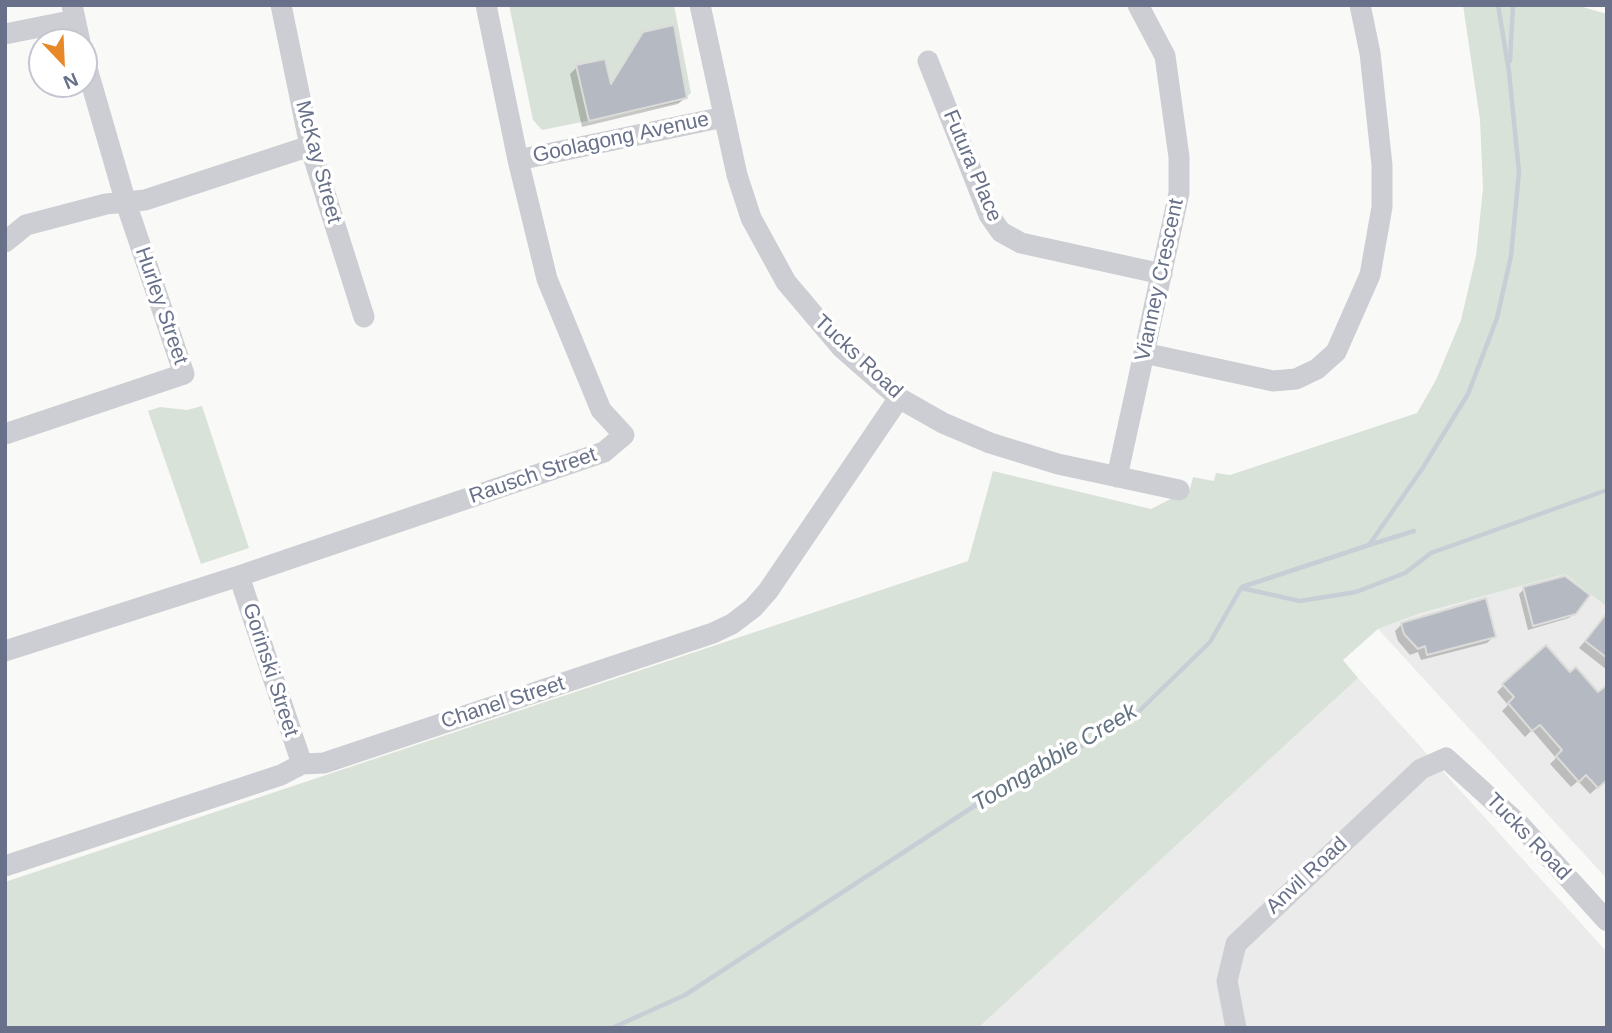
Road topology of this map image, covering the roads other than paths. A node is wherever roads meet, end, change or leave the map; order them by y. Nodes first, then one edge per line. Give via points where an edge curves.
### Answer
1 (281, 5) edge
2 (486, 5) edge
3 (700, 5) edge
4 (1138, 5) edge
5 (1360, 5) edge
6 (73, 13) edge
7 (5, 34) edge
8 (928, 61) dead end
9 (96, 98) edge
10 (724, 117) junction
11 (310, 146) junction
12 (518, 160) junction
13 (126, 203) junction
14 (5, 242) edge
15 (1162, 274) junction
16 (364, 317) dead end
17 (1144, 353) junction
18 (899, 398) junction
19 (5, 434) edge
20 (1117, 477) junction
21 (1179, 490) dead end
22 (239, 576) junction
23 (5, 651) edge
24 (1446, 758) joint
25 (302, 764) junction
26 (5, 866) edge
27 (1607, 921) edge
28 (1236, 1028) edge

1 - 11 street, McKay Street
2 - 12 street, Rausch Street
3 - 10 street, Tucks Road
4 - 15 street, Vianney Crescent via 1165,57 1179,157 1179,193
5 - 17 street via 1370,53 1382,207 1370,275 1336,352 1297,379 1273,381
6 - 7 street
8 - 15 street, Futura Place via 989,215 1001,232 1021,243
9 - 13 street, Hurley Street
10 - 12 street, Goolagong Avenue
10 - 18 street, Tucks Road via 751,218 786,282 841,347
11 - 13 street
11 - 16 street, McKay Street
12 - 22 street, Rausch Street via 547,278 601,410 624,435 604,452
13 - 14 street via 26,225
13 - 19 street, Hurley Street via 184,373
15 - 17 street, Vianney Crescent
17 - 20 street, Vianney Crescent
18 - 20 street, Tucks Road via 990,443
18 - 25 street, Chanel Street via 768,591 732,624 337,758
20 - 21 street, Tucks Road
22 - 23 street, Rausch Street
22 - 25 street, Gorinski Street
24 - 27 street, Tucks Road via 1521,826
24 - 28 street, Anvil Road via 1421,769 1236,944 1227,981
25 - 26 street, Chanel Street via 281,775

